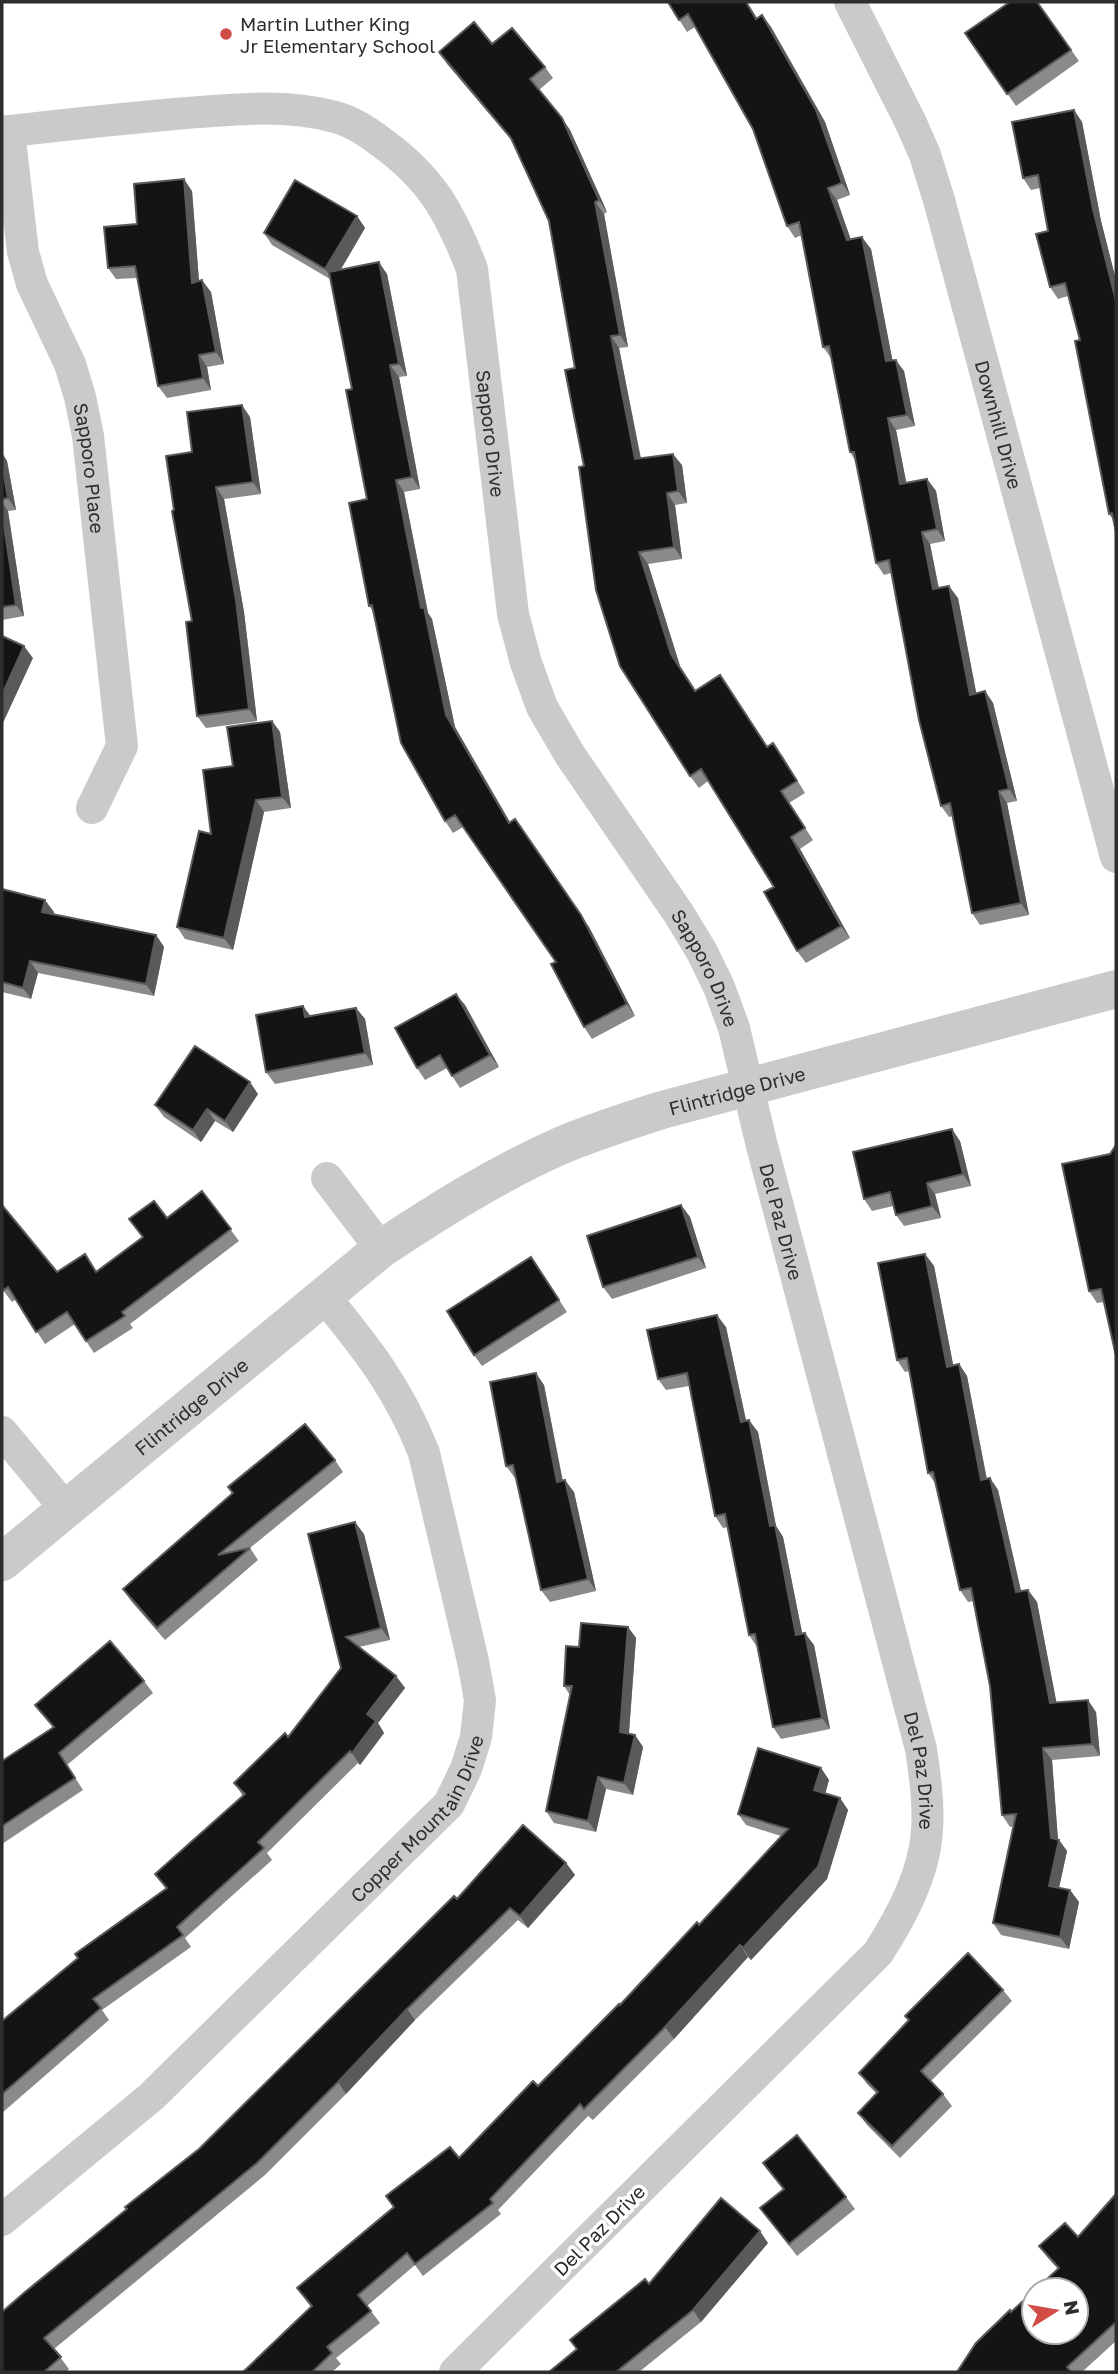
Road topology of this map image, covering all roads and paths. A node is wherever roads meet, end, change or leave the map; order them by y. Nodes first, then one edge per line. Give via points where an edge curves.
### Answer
1 (856, 4) edge
2 (5, 131) edge
3 (92, 808) dead end
4 (1116, 857) edge
5 (1116, 989) edge
6 (747, 1086) junction
7 (327, 1178) dead end
8 (381, 1249) junction
9 (323, 1295) junction
10 (2, 1432) edge
11 (66, 1509) junction
12 (2, 1562) edge
13 (2, 2220) edge
14 (455, 2372) edge

1 - 4 street, Downhill Drive via 932,177
2 - 3 street, Sapporo Place via 23,252 32,284 70,364 88,436 122,746
2 - 6 street, Sapporo Drive via 236,109 291,109 337,117 371,134 408,161 437,194 472,269 513,614 526,663 542,707 570,755 702,952 734,1028
5 - 6 street, Flintridge Drive
6 - 8 street, Flintridge Drive via 559,1146 438,1211
6 - 14 street, Del Paz Drive via 921,1749 927,1833 900,1918 878,1953
7 - 8 street
8 - 9 street, Flintridge Drive
9 - 11 street, Flintridge Drive
9 - 13 street, Copper Mountain Drive via 389,1380 424,1453 480,1700 466,1769 449,1804 150,2097
10 - 11 street
11 - 12 street, Flintridge Drive

